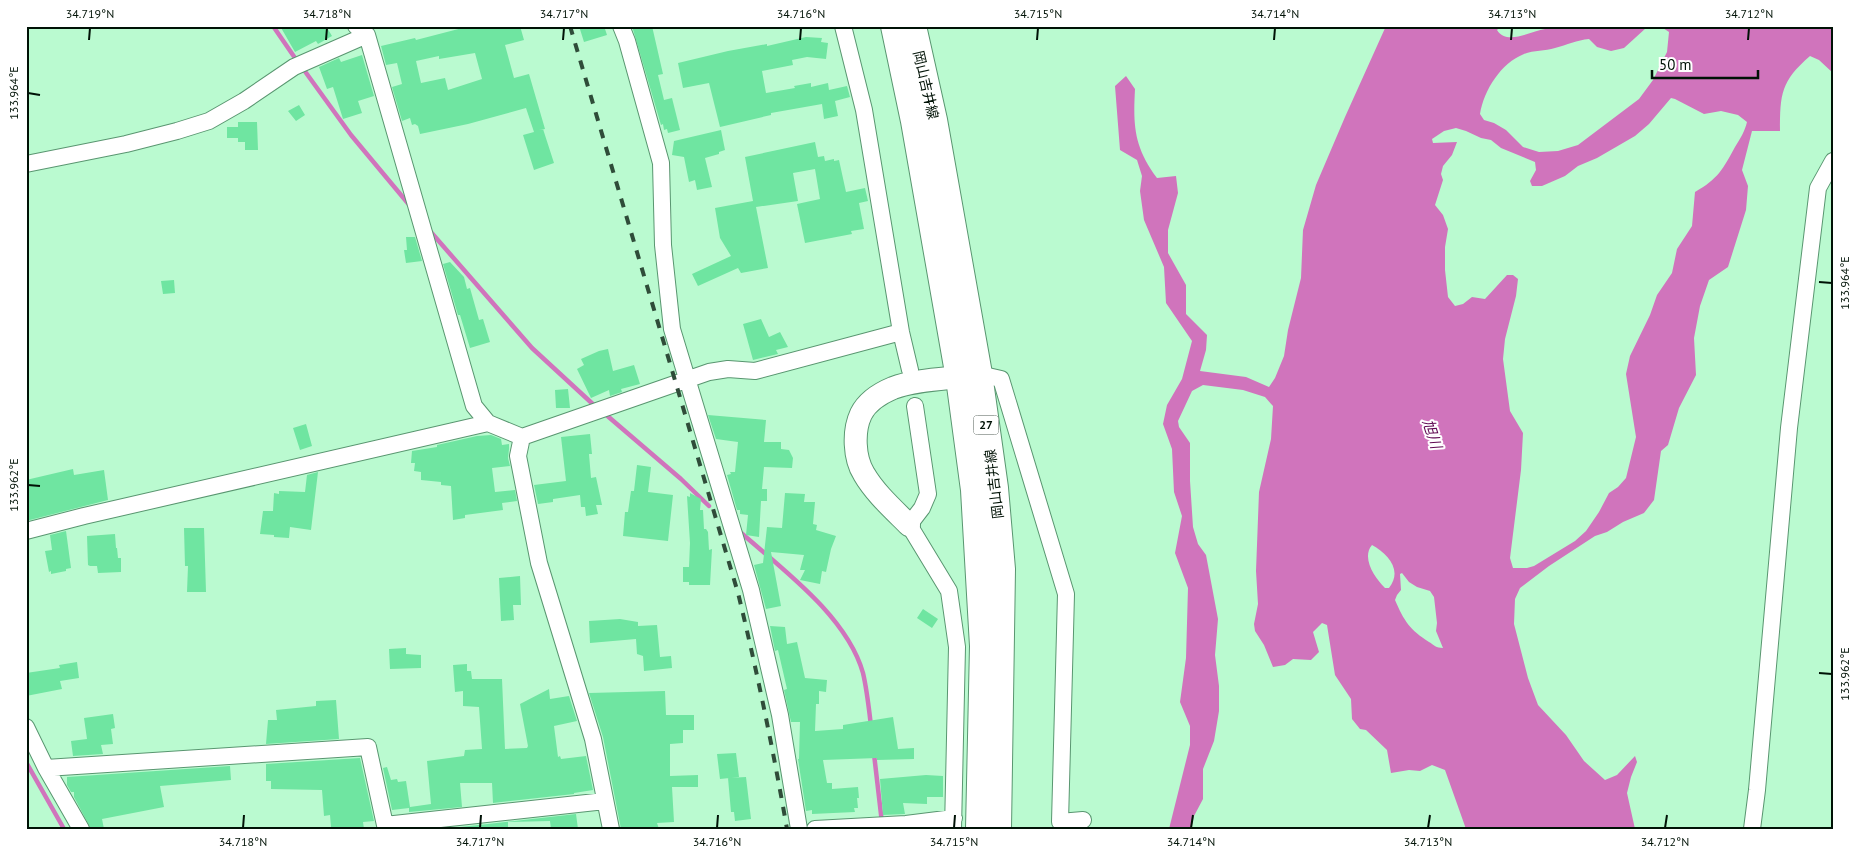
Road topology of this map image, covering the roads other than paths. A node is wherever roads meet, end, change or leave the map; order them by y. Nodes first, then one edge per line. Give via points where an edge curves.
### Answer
1 (621, 26) edge
2 (843, 26) edge
3 (894, 26) edge
4 (913, 26) edge
5 (361, 31) edge
6 (1833, 161) edge
7 (26, 164) edge
8 (901, 332) junction
9 (910, 370) dead end
10 (969, 376) junction
11 (687, 380) junction
12 (915, 406) dead end
13 (488, 423) junction
14 (522, 438) junction
15 (909, 524) junction
16 (26, 531) edge
17 (26, 727) edge
18 (46, 768) junction
19 (606, 801) junction
20 (1084, 820) dead end
21 (458, 822) edge
22 (954, 823) edge
23 (81, 829) edge
24 (611, 829) edge
25 (799, 829) edge
26 (815, 829) edge
27 (979, 829) edge
28 (998, 829) edge
29 (1752, 829) edge

1 - 11 street via 661,163 663,245 672,329
2 - 8 street via 864,110
3 - 10 main road, 岡山吉井線 / 27
4 - 10 main road, 岡山吉井線 / 27 via 934,120
5 - 7 street via 294,66 209,121 126,144
5 - 13 street via 474,406
6 - 29 street via 1818,188 1789,428
8 - 9 street
8 - 11 street via 755,371 728,369
10 - 15 street via 905,384 871,402 861,415 856,451 862,472 880,496
10 - 20 street via 1001,380 1066,594 1060,822
10 - 27 main road, 岡山吉井線 / 27 via 983,646
10 - 28 main road, 岡山吉井線 / 27 via 995,488 1002,569
11 - 14 street
11 - 25 street via 751,590 780,715
12 - 15 street via 928,494
13 - 14 street
13 - 16 street
14 - 19 street via 518,456 539,563 593,738
15 - 22 street via 949,591 957,647
17 - 18 street
18 - 21 street via 368,746 385,824
18 - 23 street
19 - 21 street
19 - 24 street
22 - 26 street

